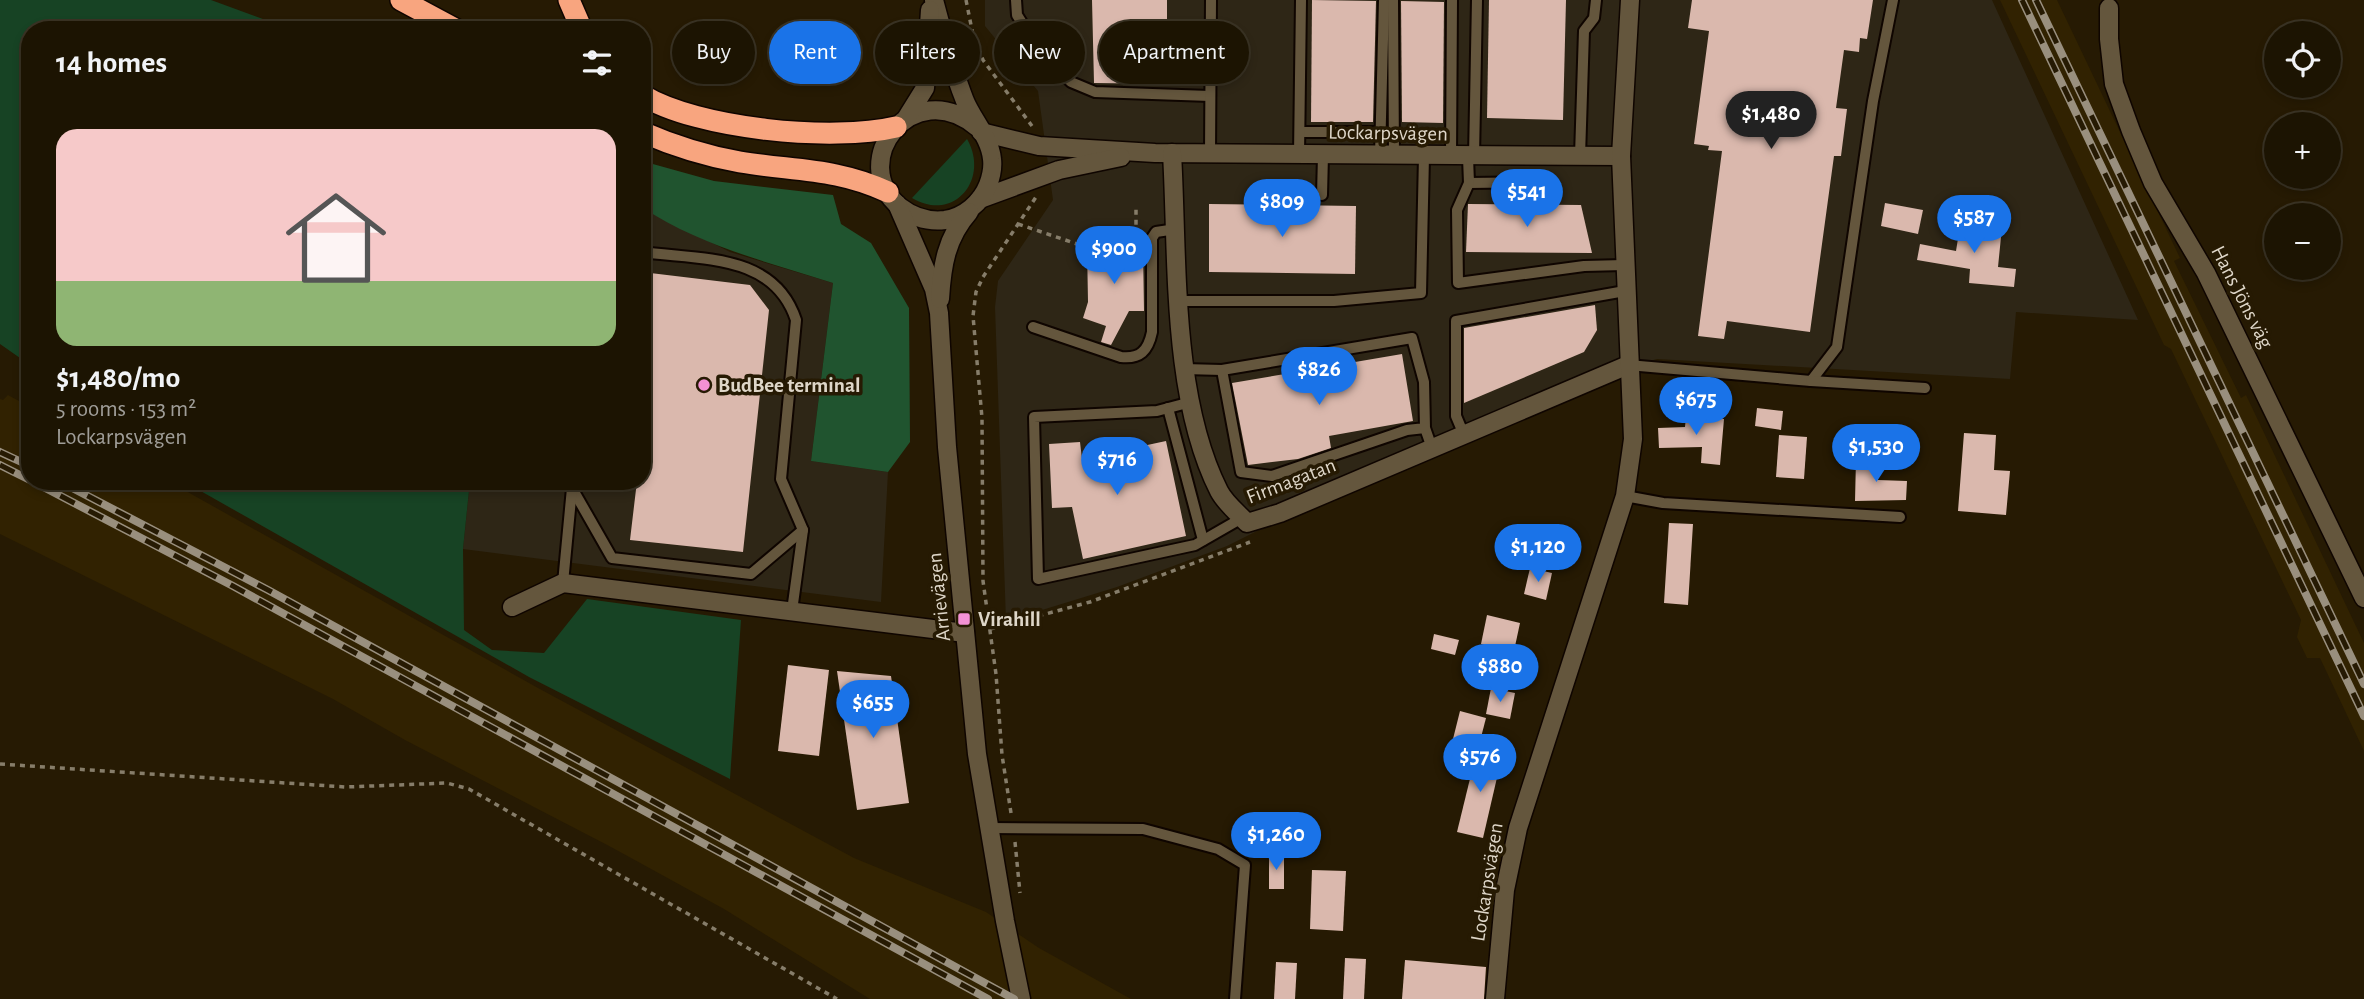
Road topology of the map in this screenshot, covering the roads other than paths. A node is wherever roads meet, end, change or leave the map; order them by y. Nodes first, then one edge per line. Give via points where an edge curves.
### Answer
1 (401, 0) edge
2 (569, 0) edge
3 (932, 0) edge
4 (1016, 0) edge
5 (1212, 0) edge
6 (1301, 0) edge
7 (1384, 0) edge
8 (1393, 0) edge
9 (1452, 0) edge
10 (1477, 0) edge
11 (1596, 0) edge
12 (1630, 0) edge
13 (1893, 0) edge
14 (2109, 8) dead end
15 (440, 21) edge
16 (578, 21) edge
17 (1210, 96) junction
18 (651, 100) edge
19 (901, 123) junction
20 (979, 130) junction
21 (1300, 132) junction
22 (1381, 132) junction
23 (651, 135) edge
24 (1164, 153) junction
25 (1210, 153) junction
26 (1299, 155) junction
27 (1322, 155) junction
28 (1387, 156) junction
29 (1424, 156) junction
30 (1580, 156) junction
31 (1621, 156) junction
32 (1465, 157) junction
33 (1469, 183) junction
34 (1535, 183) dead end
35 (1322, 195) dead end
36 (892, 198) junction
37 (977, 203) junction
38 (1176, 229) junction
39 (651, 253) edge
40 (1624, 265) junction
41 (1625, 291) junction
42 (1179, 301) junction
43 (939, 313) junction
44 (1033, 327) dead end
45 (1628, 365) junction
46 (1184, 369) junction
47 (1222, 370) junction
48 (1811, 381) junction
49 (1925, 388) dead end
50 (1191, 402) junction
51 (1168, 408) junction
52 (1425, 428) junction
53 (1464, 435) junction
54 (1432, 448) junction
55 (568, 490) edge
56 (571, 490) edge
57 (1625, 496) junction
58 (1241, 517) junction
59 (1900, 517) dead end
60 (803, 530) junction
61 (1203, 541) junction
62 (563, 583) junction
63 (2364, 598) edge
64 (512, 607) dead end
65 (792, 611) junction
66 (965, 633) junction
67 (990, 828) junction
68 (1021, 999) edge
69 (1235, 999) edge
70 (1495, 999) edge

1 - 15 highway
2 - 16 highway
3 - 19 street via 928,77 921,98
3 - 20 street
4 - 17 lane via 1017,15 1040,52 1071,82 1095,92
5 - 17 lane
6 - 21 lane
7 - 22 lane
8 - 28 lane
9 - 32 lane
10 - 32 lane
11 - 30 lane via 1594,18 1584,31
12 - 31 street, Lockarpsvägen
13 - 48 lane via 1873,101 1837,347
14 - 63 street, Hans Jöns väg via 2114,84 2153,183 2206,273
17 - 25 lane
18 - 19 highway via 693,117 837,134 864,134
19 - 20 street via 920,112 943,110 965,118
19 - 36 street via 882,152 882,172
20 - 24 street, Lockarpsvägen via 1039,146
20 - 37 street via 992,158 991,173
21 - 22 lane
21 - 26 lane
22 - 28 lane
23 - 36 highway via 703,155 832,172
24 - 25 street, Lockarpsvägen
24 - 37 street, Lockarpsvägen via 1093,162 1039,176
24 - 38 street, Firmagatan
25 - 26 street, Lockarpsvägen
26 - 27 street, Lockarpsvägen
27 - 28 street, Lockarpsvägen
27 - 35 lane
28 - 29 street, Lockarpsvägen
29 - 32 street, Lockarpsvägen
29 - 42 lane via 1421,293 1334,302
30 - 31 street, Lockarpsvägen
30 - 32 street, Lockarpsvägen
31 - 40 street, Lockarpsvägen
32 - 33 lane
33 - 34 lane
33 - 40 lane via 1457,210 1458,283
36 - 37 street via 920,218 934,221 962,215
36 - 43 street, Arrievägen via 934,289
37 - 43 street, Arrievägen via 953,232 947,249
38 - 42 street, Firmagatan
38 - 44 lane via 1161,230 1152,238 1152,332 1142,354 1121,357
39 - 60 lane via 741,265 772,281 790,301 796,320 780,479
40 - 41 street, Lockarpsvägen
41 - 45 street, Lockarpsvägen
41 - 53 lane via 1456,321 1456,416
42 - 46 street, Firmagatan
43 - 66 street, Arrievägen
45 - 48 lane
45 - 53 street, Firmagatan
45 - 57 street, Lockarpsvägen via 1633,439
46 - 47 lane
46 - 50 street, Firmagatan
47 - 52 lane via 1412,338 1424,382
47 - 52 lane via 1241,472 1272,476
48 - 49 lane
50 - 51 lane
50 - 58 street, Firmagatan via 1203,453 1220,493
51 - 61 lane
51 - 61 lane via 1034,417 1038,579
52 - 54 lane
53 - 54 street, Firmagatan
54 - 58 street, Firmagatan via 1274,515 1247,523
55 - 62 lane
56 - 60 lane via 612,558 751,574
57 - 59 lane via 1663,503
57 - 70 street, Lockarpsvägen via 1518,828 1505,890
58 - 61 lane
60 - 65 lane
62 - 64 street
62 - 65 street
65 - 66 street
66 - 67 street, Arrievägen
67 - 68 street, Arrievägen
67 - 69 lane via 1143,829 1218,849 1245,864

